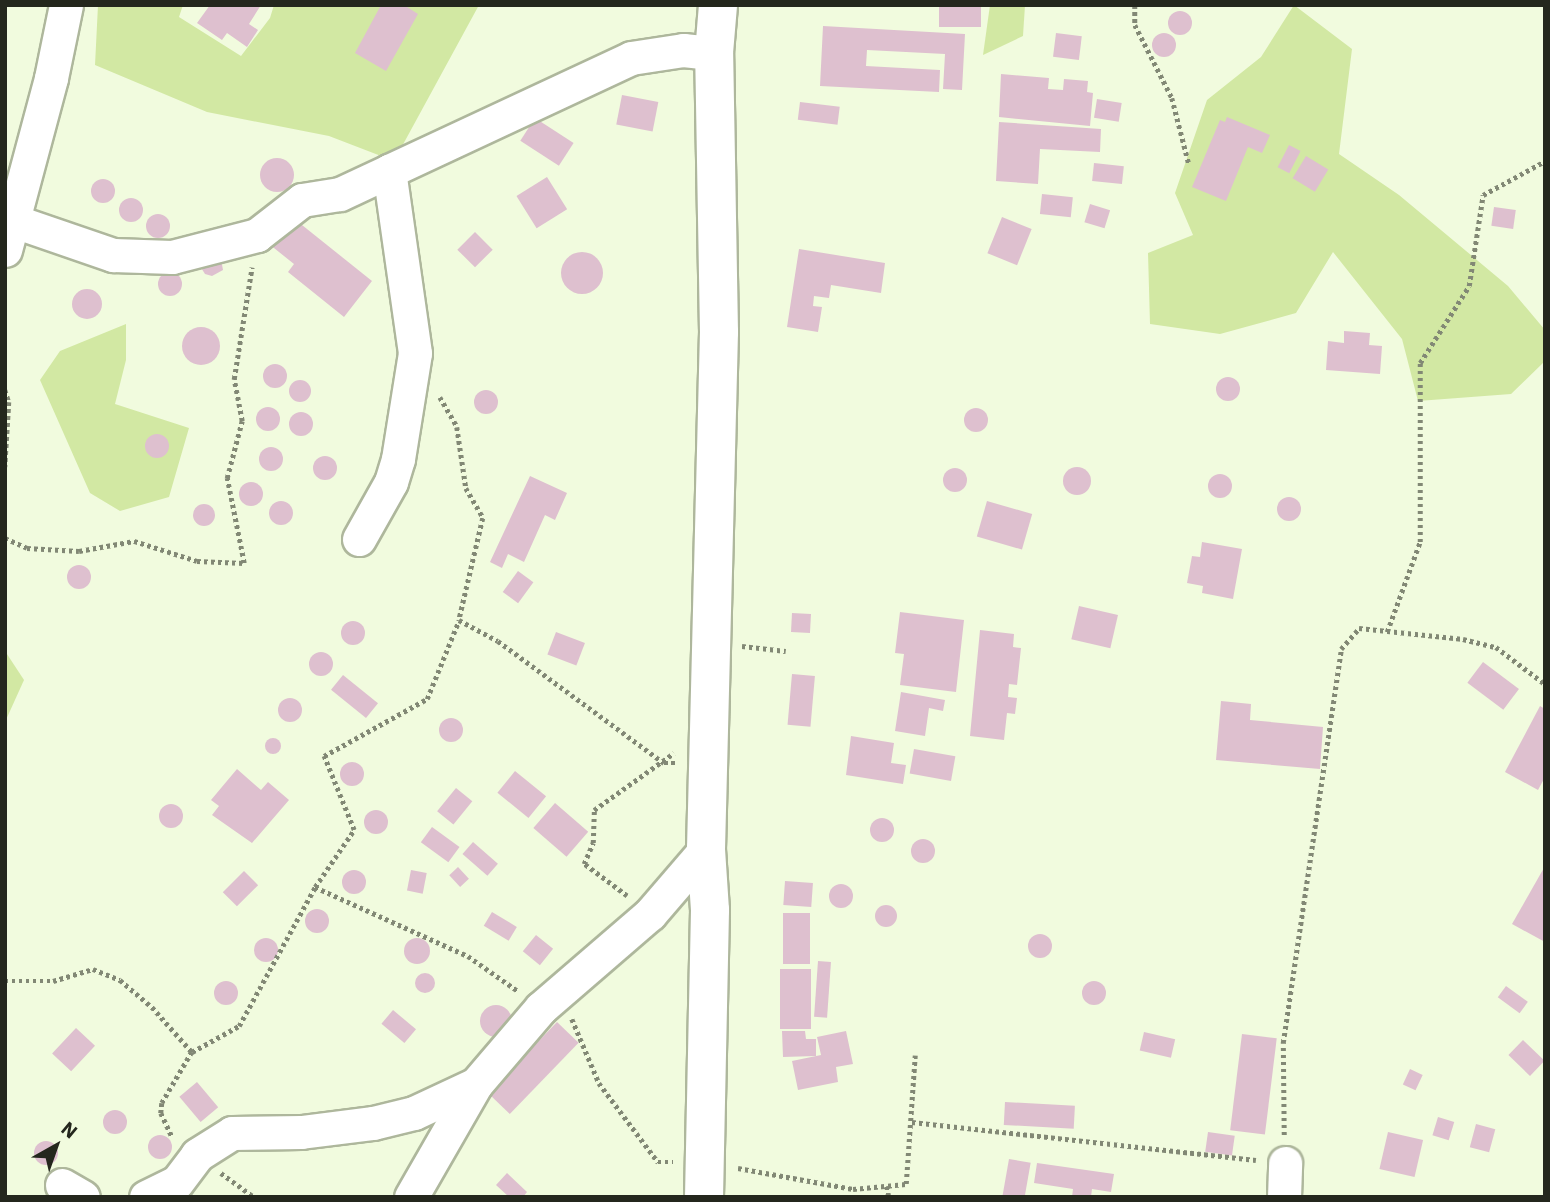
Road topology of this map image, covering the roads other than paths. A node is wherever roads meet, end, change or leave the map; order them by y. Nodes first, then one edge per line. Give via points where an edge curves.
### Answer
1 (66, 5) edge
2 (718, 5) edge
3 (714, 53) junction
4 (389, 171) junction
5 (14, 182) edge
6 (9, 236) edge
7 (359, 539) dead end
8 (706, 849) junction
9 (476, 1084) junction
10 (1284, 1163) road end
11 (146, 1197) edge
12 (411, 1197) edge
13 (704, 1197) edge
14 (1284, 1197) edge

1 - 5 street via 51,78
2 - 3 street
3 - 4 street via 683,50 631,58
3 - 8 street via 719,332
4 - 6 street via 340,194 302,200 257,236 172,257 136,259
4 - 7 street via 415,353 398,459 391,482
5 - 6 street
8 - 9 street via 650,914 541,1008
8 - 13 street via 710,910
9 - 11 street via 414,1113 301,1132 232,1133 197,1155 177,1182
9 - 12 street
10 - 14 street

